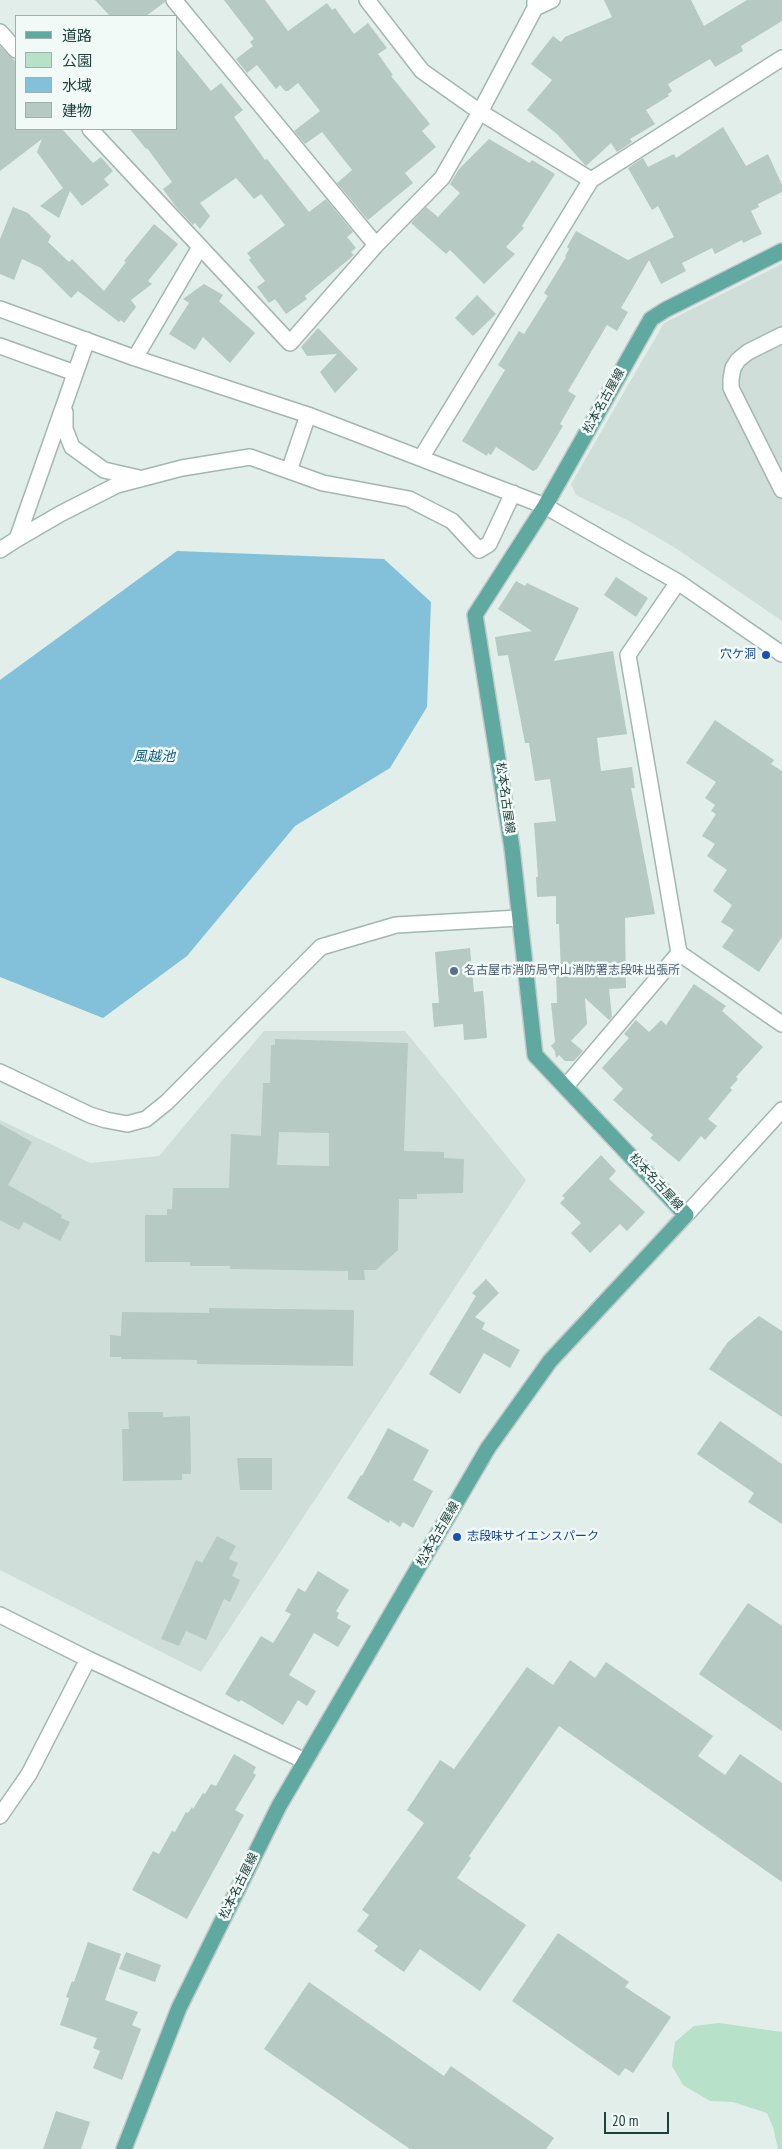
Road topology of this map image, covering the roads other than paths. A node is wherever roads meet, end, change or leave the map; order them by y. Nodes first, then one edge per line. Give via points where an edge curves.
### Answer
1 (174, 0) edge
2 (367, 0) edge
3 (552, 0) edge
4 (535, 4) edge
5 (0, 32) edge
6 (15, 49) edge
7 (782, 58) edge
8 (480, 112) junction
9 (91, 130) edge
10 (591, 180) junction
11 (376, 245) junction
12 (200, 247) junction
13 (782, 251) edge
14 (0, 309) edge
15 (782, 336) edge
16 (87, 340) junction
17 (0, 346) edge
18 (135, 358) junction
19 (75, 373) junction
20 (65, 401) junction
21 (308, 415) junction
22 (422, 458) junction
23 (289, 471) junction
24 (140, 478) junction
25 (782, 490) edge
26 (513, 493) junction
27 (545, 506) junction
28 (17, 539) junction
29 (0, 550) edge
30 (678, 582) junction
31 (782, 654) edge
32 (520, 918) junction
33 (679, 953) junction
34 (782, 1024) edge
35 (0, 1072) edge
36 (566, 1086) junction
37 (782, 1110) edge
38 (686, 1214) junction
39 (0, 1615) edge
40 (88, 1659) junction
41 (305, 1761) junction
42 (0, 1816) edge
43 (124, 2149) edge

1 - 11 street
2 - 8 street via 422,71
3 - 4 street
4 - 8 street
5 - 6 street
7 - 10 street
8 - 10 street
8 - 11 street via 442,178
9 - 12 street
10 - 22 street
11 - 12 street via 290,343
12 - 18 street
13 - 27 main road, 松本名古屋線 via 651,319
14 - 16 street
15 - 25 street via 738,360 733,368 731,388
16 - 18 street
16 - 19 street
17 - 19 street
18 - 21 street
19 - 20 street
20 - 24 street via 65,429 72,448 104,470
20 - 28 street
21 - 22 street
21 - 23 street
22 - 26 street
23 - 24 street via 250,457
23 - 26 street via 323,484 409,499 452,521 479,550 489,544
24 - 28 street via 117,485
26 - 27 street
27 - 30 street
27 - 32 main road, 松本名古屋線 via 475,615 497,745
28 - 29 street
30 - 31 street
30 - 33 street via 628,655
32 - 35 street via 396,925 322,947 167,1102 146,1119 128,1124 106,1120
32 - 36 main road, 松本名古屋線 via 535,1055
33 - 34 street
33 - 36 street
36 - 38 main road, 松本名古屋線
37 - 38 street
38 - 41 main road, 松本名古屋線 via 550,1361 488,1448
39 - 40 street
40 - 41 street
40 - 42 street via 29,1774
41 - 43 main road, 松本名古屋線 via 279,1806 179,2008

